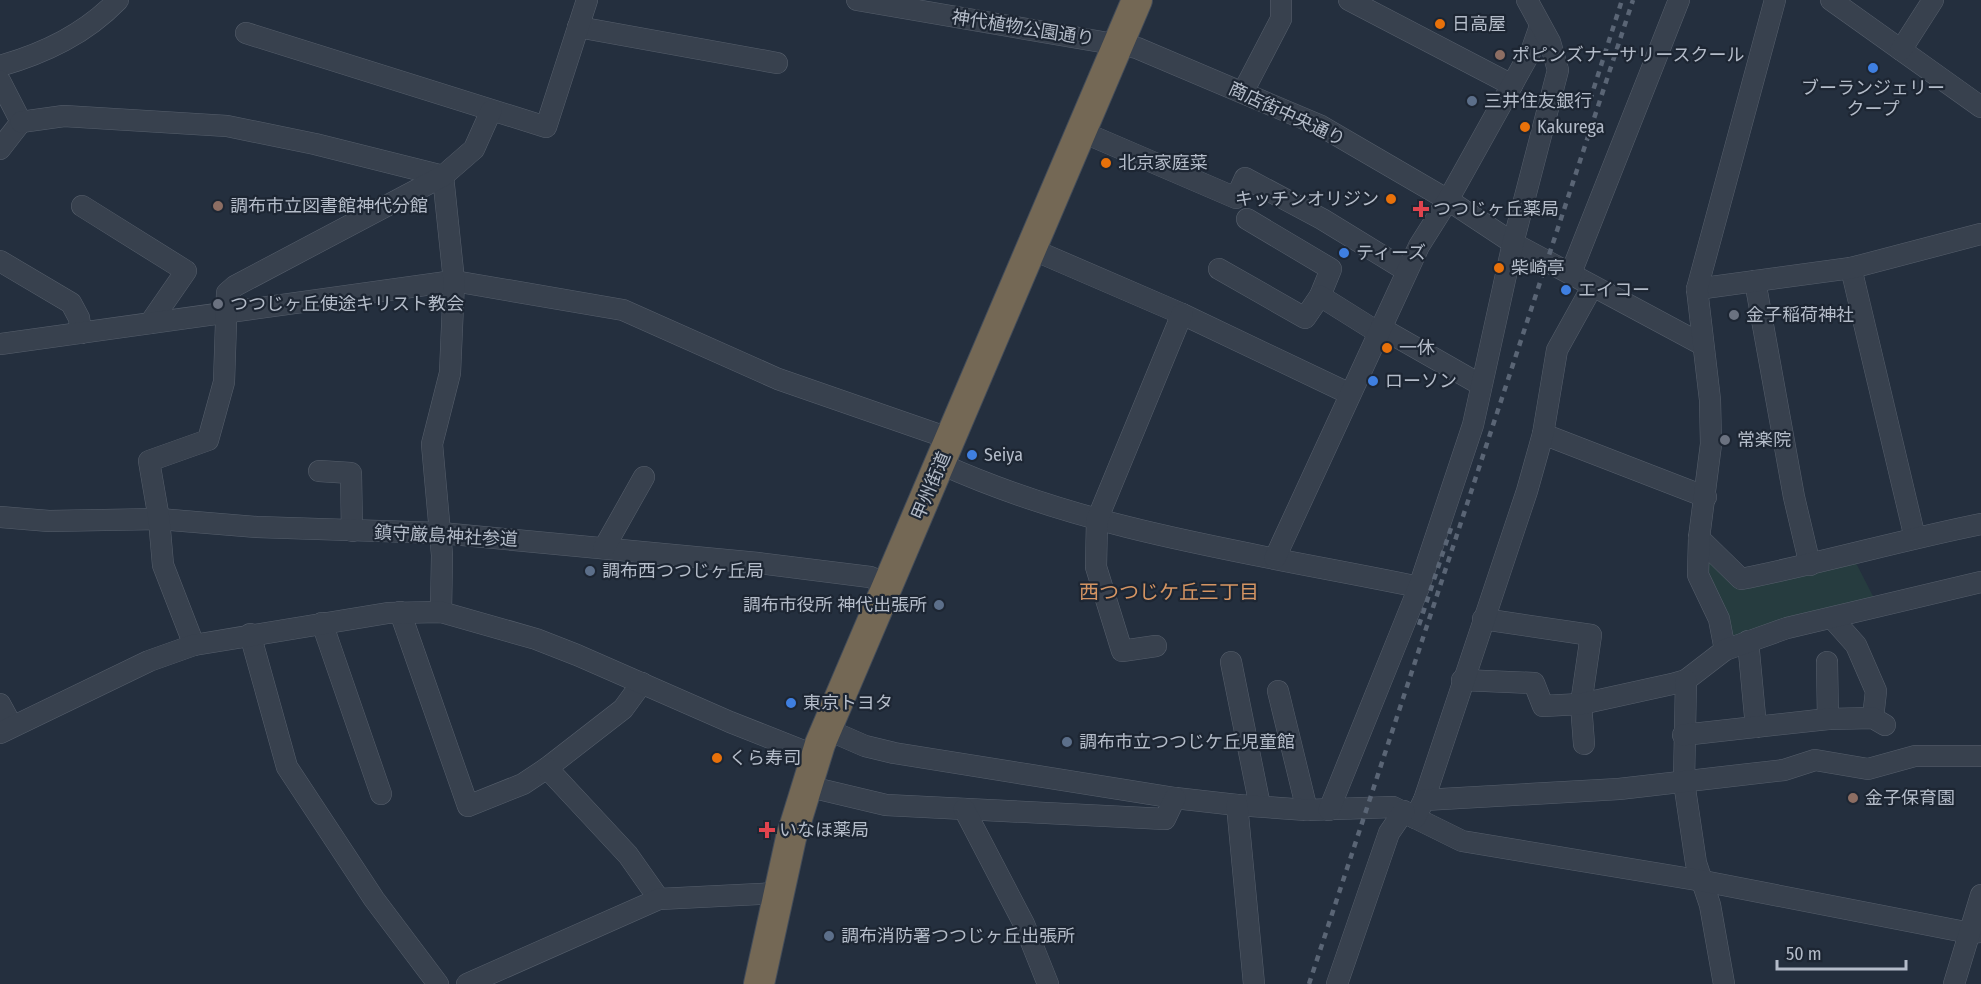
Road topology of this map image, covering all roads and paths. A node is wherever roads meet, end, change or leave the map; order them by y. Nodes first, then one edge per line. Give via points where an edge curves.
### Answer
1 (118, 0) edge
2 (587, 0) edge
3 (857, 0) edge
4 (1137, 0) edge
5 (1281, 0) edge
6 (1350, 0) edge
7 (1527, 0) edge
8 (1679, 0) edge
9 (1775, 0) edge
10 (1831, 0) edge
11 (1933, 0) edge
12 (1540, 26) junction
13 (578, 27) junction
14 (246, 33) dead end
15 (1118, 44) junction
16 (1901, 50) junction
17 (777, 63) dead end
18 (0, 66) edge
19 (0, 81) edge
20 (1512, 85) junction
21 (1243, 92) junction
22 (1981, 108) edge
23 (491, 111) junction
24 (21, 122) junction
25 (1080, 131) junction
26 (0, 148) edge
27 (442, 176) junction
28 (1448, 200) junction
29 (82, 206) dead end
30 (1247, 219) dead end
31 (1981, 234) edge
32 (1513, 243) junction
33 (1029, 248) junction
34 (0, 261) edge
35 (1851, 268) junction
36 (1219, 270) dead end
37 (1407, 271) junction
38 (1571, 273) junction
39 (454, 280) junction
40 (1755, 280) junction
41 (1592, 287) junction
42 (1696, 289) junction
43 (1320, 296) junction
44 (1182, 314) junction
45 (225, 315) junction
46 (150, 323) junction
47 (1380, 330) junction
48 (81, 333) junction
49 (0, 344) edge
50 (1702, 345) junction
51 (1481, 386) junction
52 (1350, 394) junction
53 (1543, 434) junction
54 (946, 451) junction
55 (319, 471) dead end
56 (644, 477) dead end
57 (1706, 497) junction
58 (0, 517) edge
59 (159, 519) junction
60 (1097, 520) junction
61 (1981, 524) edge
62 (352, 531) junction
63 (441, 533) junction
64 (1915, 537) junction
65 (1699, 538) junction
66 (604, 548) junction
67 (1275, 558) junction
68 (1810, 566) junction
69 (1981, 582) edge
70 (889, 585) junction
71 (1419, 587) junction
72 (400, 612) junction
73 (441, 612) junction
74 (1832, 618) junction
75 (1483, 619) junction
76 (322, 623) junction
77 (250, 634) junction
78 (1748, 642) junction
79 (194, 645) junction
80 (1156, 646) dead end
81 (1725, 650) junction
82 (1230, 662) dead end
83 (1827, 662) dead end
84 (1462, 680) junction
85 (1686, 680) junction
86 (642, 683) junction
87 (1278, 691) dead end
88 (0, 704) edge
89 (1581, 704) junction
90 (1828, 719) junction
91 (1756, 728) junction
92 (826, 729) junction
93 (6, 730) edge
94 (1683, 735) junction
95 (1584, 744) dead end
96 (816, 756) junction
97 (1981, 756) edge
98 (547, 768) junction
99 (1684, 782) junction
100 (806, 786) junction
101 (381, 794) dead end
102 (1175, 798) junction
103 (1237, 805) junction
104 (1260, 806) junction
105 (964, 809) junction
106 (1307, 810) junction
107 (1329, 810) junction
108 (1414, 810) junction
109 (1703, 881) junction
110 (778, 893) junction
111 (1981, 896) edge
112 (659, 899) junction
113 (1976, 933) edge
114 (438, 984) edge
115 (468, 984) edge
116 (759, 984) edge
117 (1048, 984) edge
118 (1254, 984) edge
119 (1337, 984) edge
120 (1724, 984) edge
121 (1954, 984) edge

1 - 18 street via 62,44
2 - 13 street
3 - 15 street, 神代植物公園通り
4 - 15 highway, 甲州街道
5 - 21 street via 1281,19
6 - 20 street
7 - 12 street
8 - 38 street
9 - 42 street
10 - 16 street
11 - 16 street
12 - 20 street
12 - 32 street via 1550,42 1558,70
13 - 17 street
13 - 23 street via 546,127
14 - 23 street
15 - 21 street, 商店街中央通り via 1137,48
15 - 25 highway, 甲州街道
16 - 22 street
19 - 24 street
20 - 28 street
21 - 28 street, 商店街中央通り via 1321,126
23 - 27 street via 474,149
24 - 26 street
24 - 27 street via 64,116 227,126
25 - 33 highway, 甲州街道
25 - 37 street via 1236,198 1245,178
27 - 39 street
27 - 45 street via 235,286 227,293
28 - 32 street, 商店街中央通り
28 - 37 street
29 - 46 street via 186,270
30 - 43 street via 1331,269
31 - 35 street
32 - 38 street, 商店街中央通り
32 - 51 street
33 - 44 street
33 - 54 highway, 甲州街道
34 - 48 street via 72,303
35 - 40 street
35 - 64 street
36 - 43 street via 1305,318
37 - 47 street
38 - 41 street, 商店街中央通り
39 - 45 street
39 - 54 street via 622,310
39 - 63 street via 450,373 432,444
40 - 42 street
40 - 68 street
41 - 50 street, 商店街中央通り
41 - 53 street via 1557,350
42 - 50 street
43 - 47 street
44 - 52 street
44 - 60 street
45 - 46 street
45 - 59 street via 224,382 208,440 149,461
46 - 48 street
47 - 51 street
47 - 52 street
48 - 49 street
50 - 57 street via 1710,400
51 - 71 street via 1473,425
52 - 67 street
53 - 57 street
53 - 75 street
54 - 60 street via 1035,501
54 - 70 highway, 甲州街道
55 - 62 street via 351,473
56 - 66 street
57 - 65 street
58 - 59 street, 鎮守厳島神社参道 via 49,521
59 - 62 street, 鎮守厳島神社参道
59 - 79 street via 163,565
60 - 67 street
60 - 80 street via 1096,567 1122,651
61 - 64 street
62 - 63 street, 鎮守厳島神社参道
63 - 66 street, 鎮守厳島神社参道
63 - 73 street
64 - 68 street
65 - 68 street via 1741,579
65 - 81 street via 1698,575 1719,619
66 - 70 street, 鎮守厳島神社参道 via 870,577
67 - 71 street
69 - 74 street
70 - 92 highway, 甲州街道
71 - 107 street
72 - 73 street
72 - 76 street
72 - 98 street via 468,806 523,784
73 - 86 street via 536,639
74 - 78 street
74 - 90 street via 1856,645 1876,691 1879,722
75 - 84 street
75 - 89 street via 1591,635
76 - 77 street
76 - 101 street
77 - 79 street
77 - 114 street via 287,767 374,899
78 - 81 street
78 - 91 street
79 - 93 street via 149,661
81 - 85 street
82 - 104 street
83 - 90 street
84 - 89 street via 1534,683 1543,706
84 - 108 street
85 - 89 street
85 - 94 street
86 - 96 street
86 - 98 street via 623,710
87 - 106 street
88 - 93 street
89 - 95 street
90 - 91 street
91 - 94 street
92 - 96 highway, 甲州街道
92 - 102 street via 865,746 894,753
94 - 99 street
96 - 100 highway, 甲州街道
97 - 99 street via 1915,756 1868,769 1815,760 1784,770
98 - 112 street via 628,855
99 - 108 street
99 - 109 street via 1696,862
100 - 105 street via 886,805
100 - 110 highway, 甲州街道
102 - 103 street
102 - 105 street via 1165,819
103 - 104 street
103 - 118 street
104 - 106 street
105 - 117 street via 1024,924
106 - 107 street
107 - 108 street
108 - 109 street via 1462,841
108 - 119 street via 1389,833
109 - 113 street
109 - 120 street
110 - 112 street
110 - 116 highway, 甲州街道
111 - 113 street
112 - 115 street
113 - 121 street

